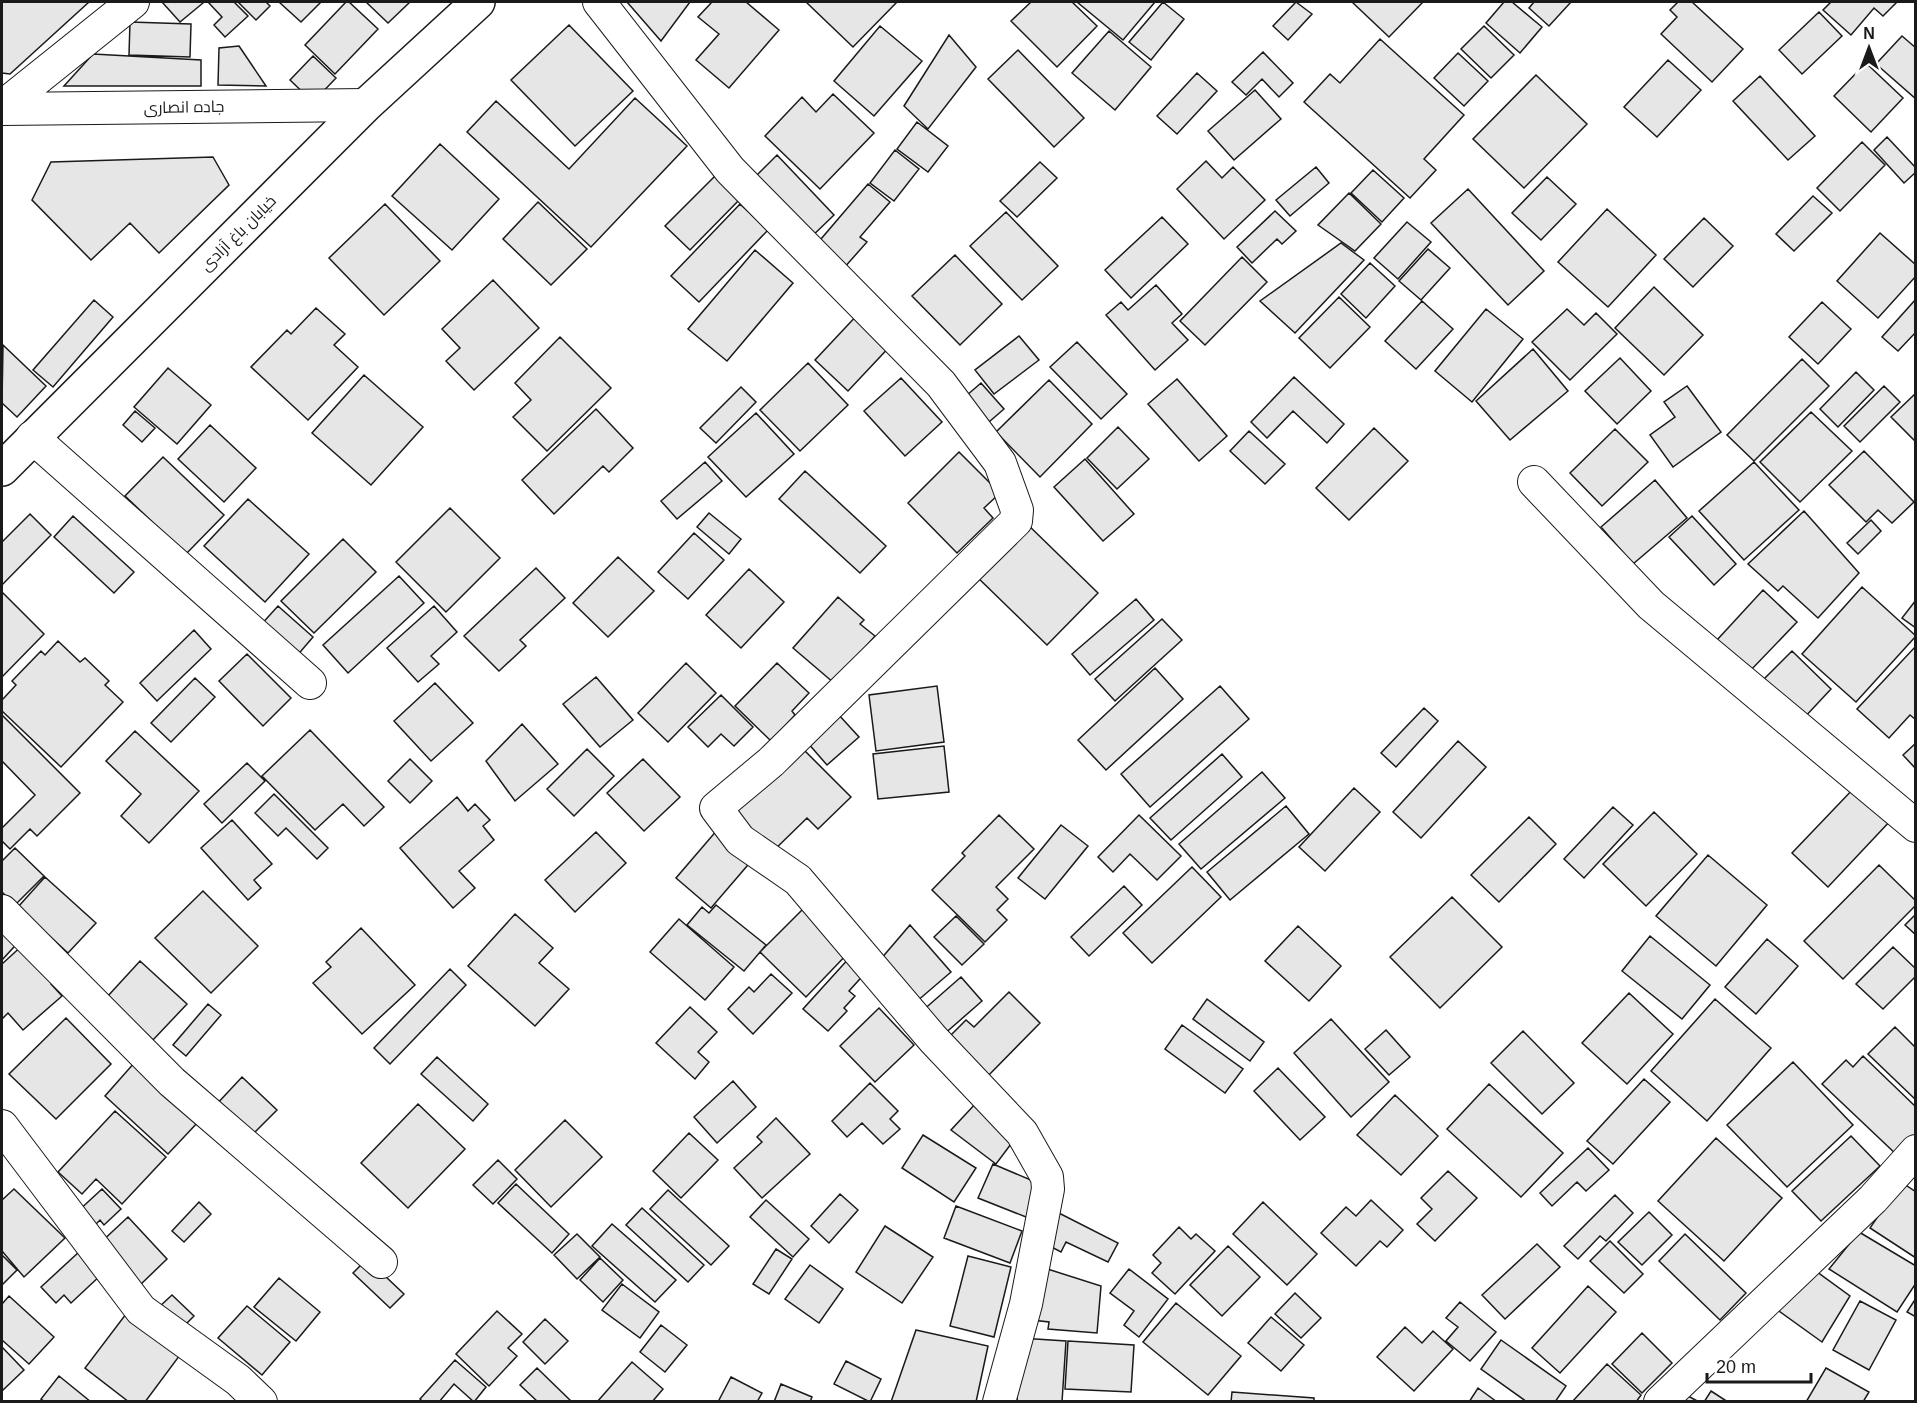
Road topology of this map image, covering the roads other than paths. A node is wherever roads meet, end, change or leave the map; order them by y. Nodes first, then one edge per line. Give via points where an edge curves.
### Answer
1 (133, 2) edge
2 (478, 2) edge
3 (599, 2) edge
4 (366, 105) junction
5 (2, 108) edge
6 (32, 437) junction
7 (2, 469) edge
8 (1534, 482) dead end
9 (310, 683) dead end
10 (1916, 826) edge
11 (2, 911) edge
12 (2, 1126) edge
13 (1916, 1150) edge
14 (381, 1262) dead end
15 (261, 1401) edge
16 (999, 1401) edge
17 (1660, 1401) edge

1 - 5 street
2 - 4 street, خیابان باغ آزادی
3 - 16 street via 729,170 941,384 1000,464 1017,510 1016,521 771,762 716,808 741,840 798,880 933,1039 1022,1133 1047,1177 1026,1304
4 - 5 street, جاده انصاری
4 - 6 street, خیابان باغ آزادی
6 - 7 street, خیابان باغ آزادی
6 - 9 street
8 - 10 street via 1651,605
11 - 14 street via 172,1082
12 - 15 street via 141,1310
13 - 17 street via 1873,1199

